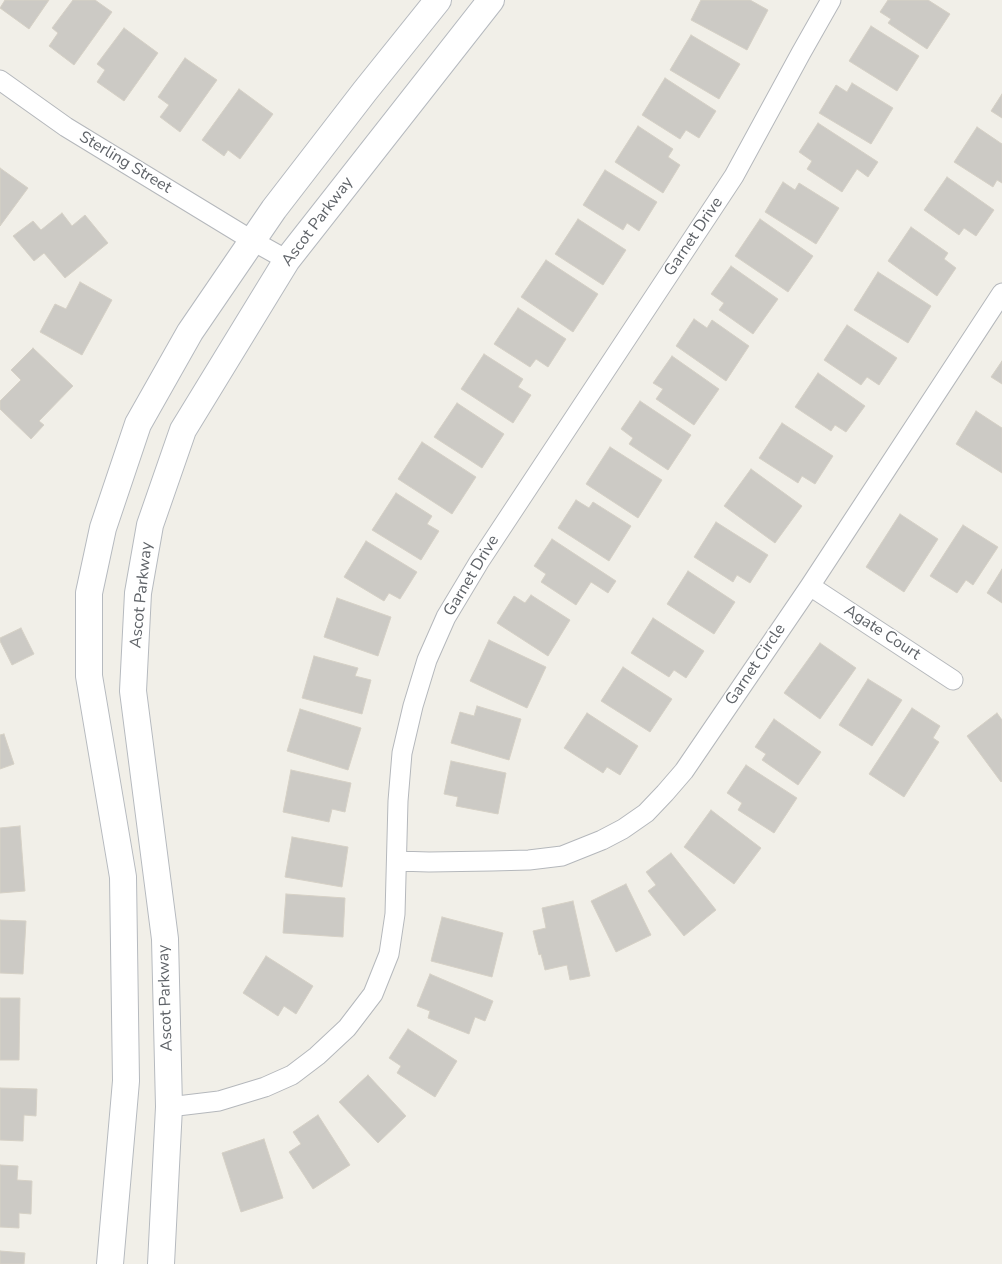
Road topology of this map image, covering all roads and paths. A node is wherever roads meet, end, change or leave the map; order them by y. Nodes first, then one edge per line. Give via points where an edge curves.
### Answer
1 (438, 0) edge
2 (491, 0) edge
3 (831, 0) edge
4 (0, 80) edge
5 (253, 241) junction
6 (287, 260) junction
7 (1002, 293) edge
8 (810, 586) junction
9 (953, 680) dead end
10 (397, 861) junction
11 (169, 1107) junction
12 (110, 1264) edge
13 (161, 1264) edge

1 - 5 main road via 340,123
2 - 6 main road, Ascot Parkway
3 - 10 street, Garnet Drive via 734,176 446,617 412,706 402,753
4 - 5 street, Sterling Street via 66,127
5 - 6 street, Sterling Street
5 - 12 main road via 190,332 138,424 102,528 89,593 89,676 123,877 126,1081
6 - 11 main road, Ascot Parkway via 183,430 150,525 138,593 133,691 164,939
7 - 8 street, Garnet Circle
8 - 9 street, Agate Court
8 - 10 street, Garnet Circle via 684,771 646,813 623,829 562,856 492,862
10 - 11 street, Garnet Drive via 395,914 389,954 373,994 346,1028 292,1075 266,1087 219,1101
11 - 13 main road, Ascot Parkway

